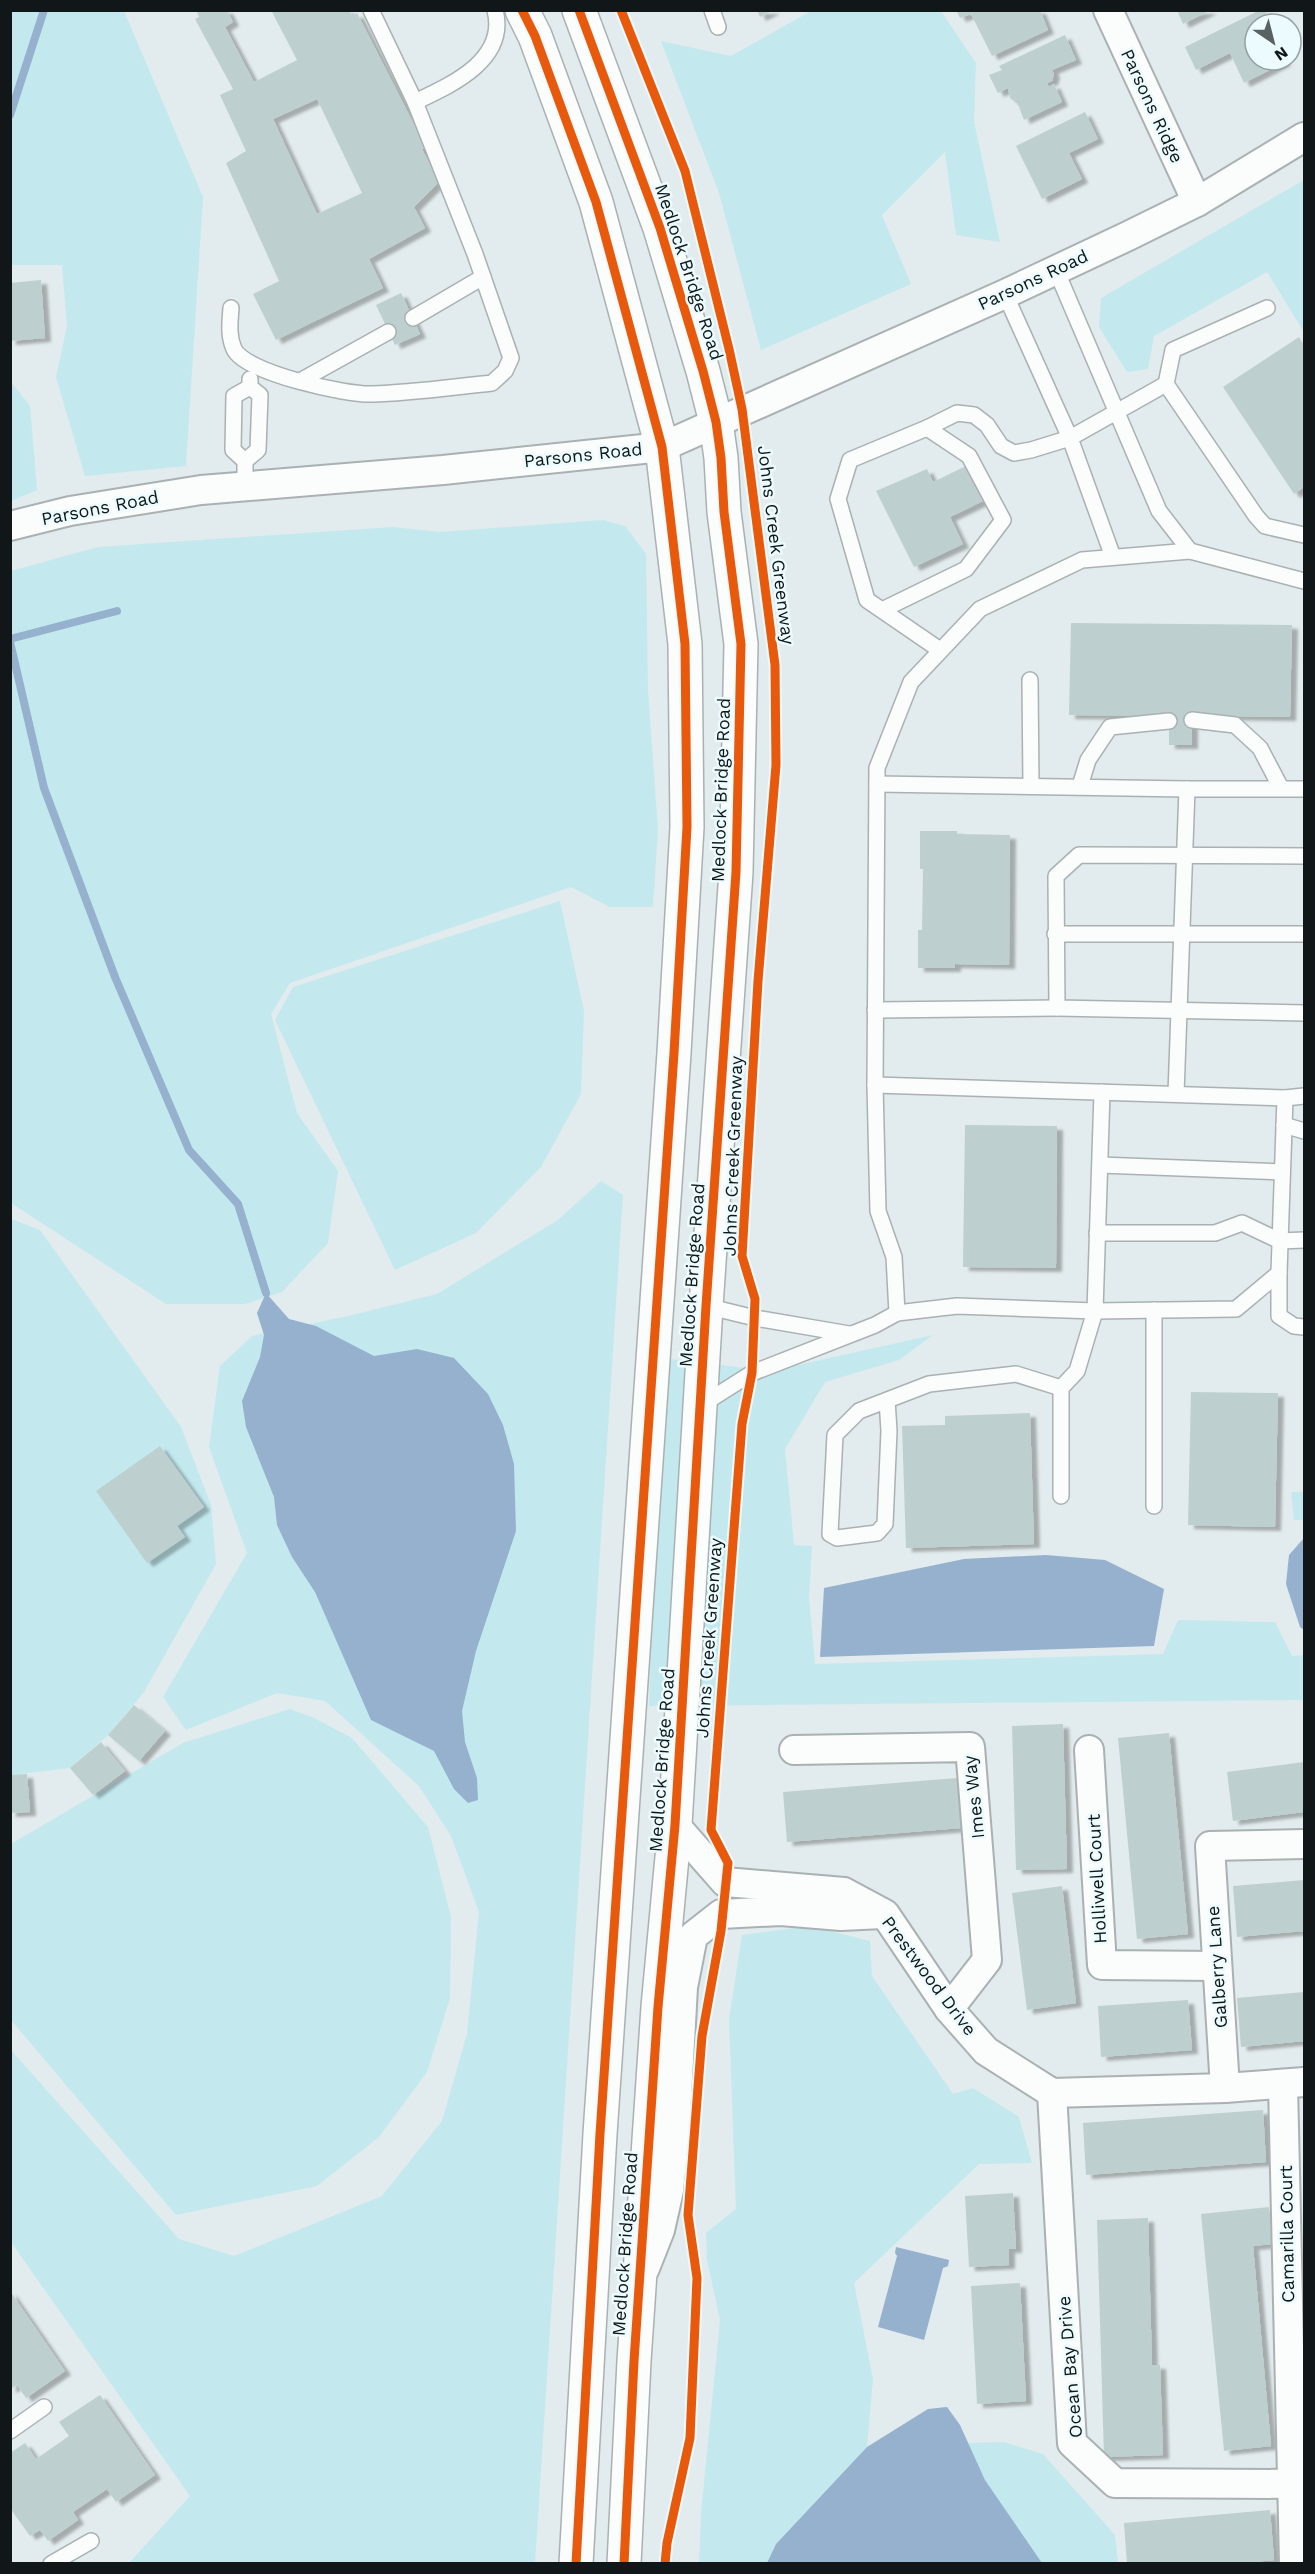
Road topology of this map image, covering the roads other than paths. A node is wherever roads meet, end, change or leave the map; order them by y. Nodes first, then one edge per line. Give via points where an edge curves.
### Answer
1 (371, 10) edge
2 (495, 10) edge
3 (522, 10) edge
4 (579, 10) edge
5 (712, 10) edge
6 (1108, 10) edge
7 (718, 27) dead end
8 (415, 102) junction
9 (1305, 137) edge
10 (1197, 202) junction
11 (1056, 270) junction
12 (483, 277) junction
13 (1005, 294) junction
14 (1267, 308) dead end
15 (231, 309) dead end
16 (413, 318) dead end
17 (388, 332) dead end
18 (250, 365) junction
19 (300, 381) junction
20 (1166, 384) junction
21 (250, 387) junction
22 (1115, 411) junction
23 (716, 422) junction
24 (927, 428) junction
25 (1070, 438) junction
26 (662, 447) junction
27 (245, 474) junction
28 (10, 526) edge
29 (1305, 535) edge
30 (1190, 551) junction
31 (1113, 557) junction
32 (1305, 581) edge
33 (884, 609) junction
34 (940, 650) junction
35 (1030, 680) dead end
36 (1192, 720) dead end
37 (1169, 721) dead end
38 (877, 784) junction
39 (1031, 785) junction
40 (1080, 786) junction
41 (1281, 788) junction
42 (1187, 789) junction
43 (1305, 789) edge
44 (1184, 855) junction
45 (1305, 856) edge
46 (1055, 934) junction
47 (1181, 934) junction
48 (1305, 934) edge
49 (1057, 1008) junction
50 (875, 1010) junction
51 (1179, 1010) junction
52 (1305, 1013) edge
53 (875, 1084) junction
54 (1102, 1092) junction
55 (1176, 1094) junction
56 (1305, 1096) edge
57 (1285, 1098) junction
58 (1284, 1125) junction
59 (1305, 1131) edge
60 (1100, 1165) junction
61 (1282, 1172) junction
62 (1097, 1233) junction
63 (1305, 1240) edge
64 (1280, 1241) junction
65 (1279, 1273) junction
66 (706, 1306) junction
67 (1154, 1310) junction
68 (1095, 1311) junction
69 (897, 1313) junction
70 (1305, 1328) edge
71 (849, 1334) junction
72 (1061, 1388) junction
73 (887, 1401) junction
74 (700, 1406) junction
75 (1061, 1496) dead end
76 (1154, 1506) dead end
77 (794, 1749) dead end
78 (1089, 1750) dead end
79 (675, 1825) junction
80 (1305, 1844) edge
81 (885, 1914) junction
82 (1217, 1966) junction
83 (949, 2009) junction
84 (1294, 2083) edge
85 (1225, 2088) junction
86 (1052, 2093) junction
87 (639, 2282) junction
88 (1296, 2304) edge
89 (44, 2407) dead end
90 (10, 2430) edge
91 (1293, 2484) junction
92 (91, 2541) dead end
93 (1298, 2563) edge
94 (51, 2564) edge
95 (576, 2564) edge
96 (624, 2564) edge

1 - 8 lane
2 - 8 lane via 498,20 485,58 469,74
3 - 26 highway, Medlock Bridge Road via 597,202
4 - 23 highway, Medlock Bridge Road via 660,228
5 - 7 lane
6 - 10 street, Parsons Ridge
8 - 12 lane
9 - 10 street, Parsons Road
10 - 11 street, Parsons Road
11 - 13 street, Parsons Road
11 - 22 lane
12 - 16 lane
12 - 19 lane via 511,358 505,371 492,383 369,394
13 - 23 street, Parsons Road
13 - 25 lane
14 - 20 lane via 1173,350
15 - 18 lane via 230,332 235,351
17 - 19 lane
18 - 19 lane
18 - 21 lane
20 - 22 lane
20 - 29 lane via 1265,526
21 - 27 lane via 260,395 258,450
21 - 27 lane via 234,396 233,450
22 - 25 lane
22 - 30 lane via 1159,511
23 - 26 street, Parsons Road
23 - 66 highway, Medlock Bridge Road via 741,644 736,872
24 - 25 lane via 957,413 974,415 987,425 1000,446 1014,453
24 - 33 lane via 850,460 838,499 867,600
24 - 33 lane via 969,456 1002,520 966,569
25 - 31 lane
26 - 27 street, Parsons Road via 443,470
26 - 95 highway, Medlock Bridge Road via 685,644 687,827 600,2122
27 - 28 street, Parsons Road via 201,490 97,506
30 - 31 lane
30 - 32 lane
31 - 34 lane via 1082,560 980,609
33 - 34 lane
34 - 38 lane via 911,682 877,768
35 - 39 lane
36 - 41 lane via 1235,725 1260,748
37 - 40 lane via 1110,727 1088,760
38 - 39 lane
38 - 50 lane
39 - 40 lane
40 - 42 lane
41 - 42 lane
41 - 43 lane
42 - 44 lane
44 - 45 lane
44 - 46 lane via 1079,855 1056,876
44 - 47 lane
46 - 47 lane
46 - 49 lane
47 - 48 lane
47 - 51 lane
49 - 50 lane
49 - 51 lane
50 - 53 lane
51 - 52 lane
51 - 55 lane
53 - 54 lane
53 - 69 lane via 879,1211 894,1257
54 - 55 lane
54 - 60 lane
55 - 57 lane
56 - 57 lane
57 - 58 lane
58 - 59 lane
58 - 61 lane
60 - 61 lane
60 - 62 lane
61 - 64 lane
62 - 64 lane via 1215,1233 1242,1223
62 - 68 lane
63 - 64 lane
64 - 65 lane
65 - 67 lane via 1236,1309
65 - 70 lane via 1279,1316
66 - 71 lane
66 - 74 highway, Medlock Bridge Road
67 - 68 lane
67 - 76 lane
68 - 69 lane via 957,1306
68 - 72 lane via 1077,1371
69 - 71 lane
71 - 74 lane via 752,1373
72 - 73 lane via 1016,1374 929,1384
72 - 75 lane
73 - 73 lane via 859,1411 835,1435 830,1534 837,1538 877,1533 885,1524
74 - 79 highway, Medlock Bridge Road
77 - 83 street, Imes Way via 970,1747 987,1960
78 - 82 street, Holliwell Court via 1102,1965
79 - 81 street, Prestwood Drive via 725,1882 844,1892
79 - 87 highway, Medlock Bridge Road
80 - 82 street, Galberry Lane via 1210,1846
81 - 83 street, Prestwood Drive
81 - 87 street, Medlock Bridge Road via 721,1914 693,1936 683,1987 669,2190 660,2230
82 - 85 street, Galberry Lane
83 - 86 street, Prestwood Drive via 986,2051
84 - 85 street
84 - 88 street, Camarilla Court
85 - 86 street
86 - 91 street, Ocean Bay Drive via 1072,2443 1114,2483
87 - 96 highway, Medlock Bridge Road
88 - 91 street, Camarilla Court
89 - 90 lane
91 - 93 street, Camarilla Court
92 - 94 lane

